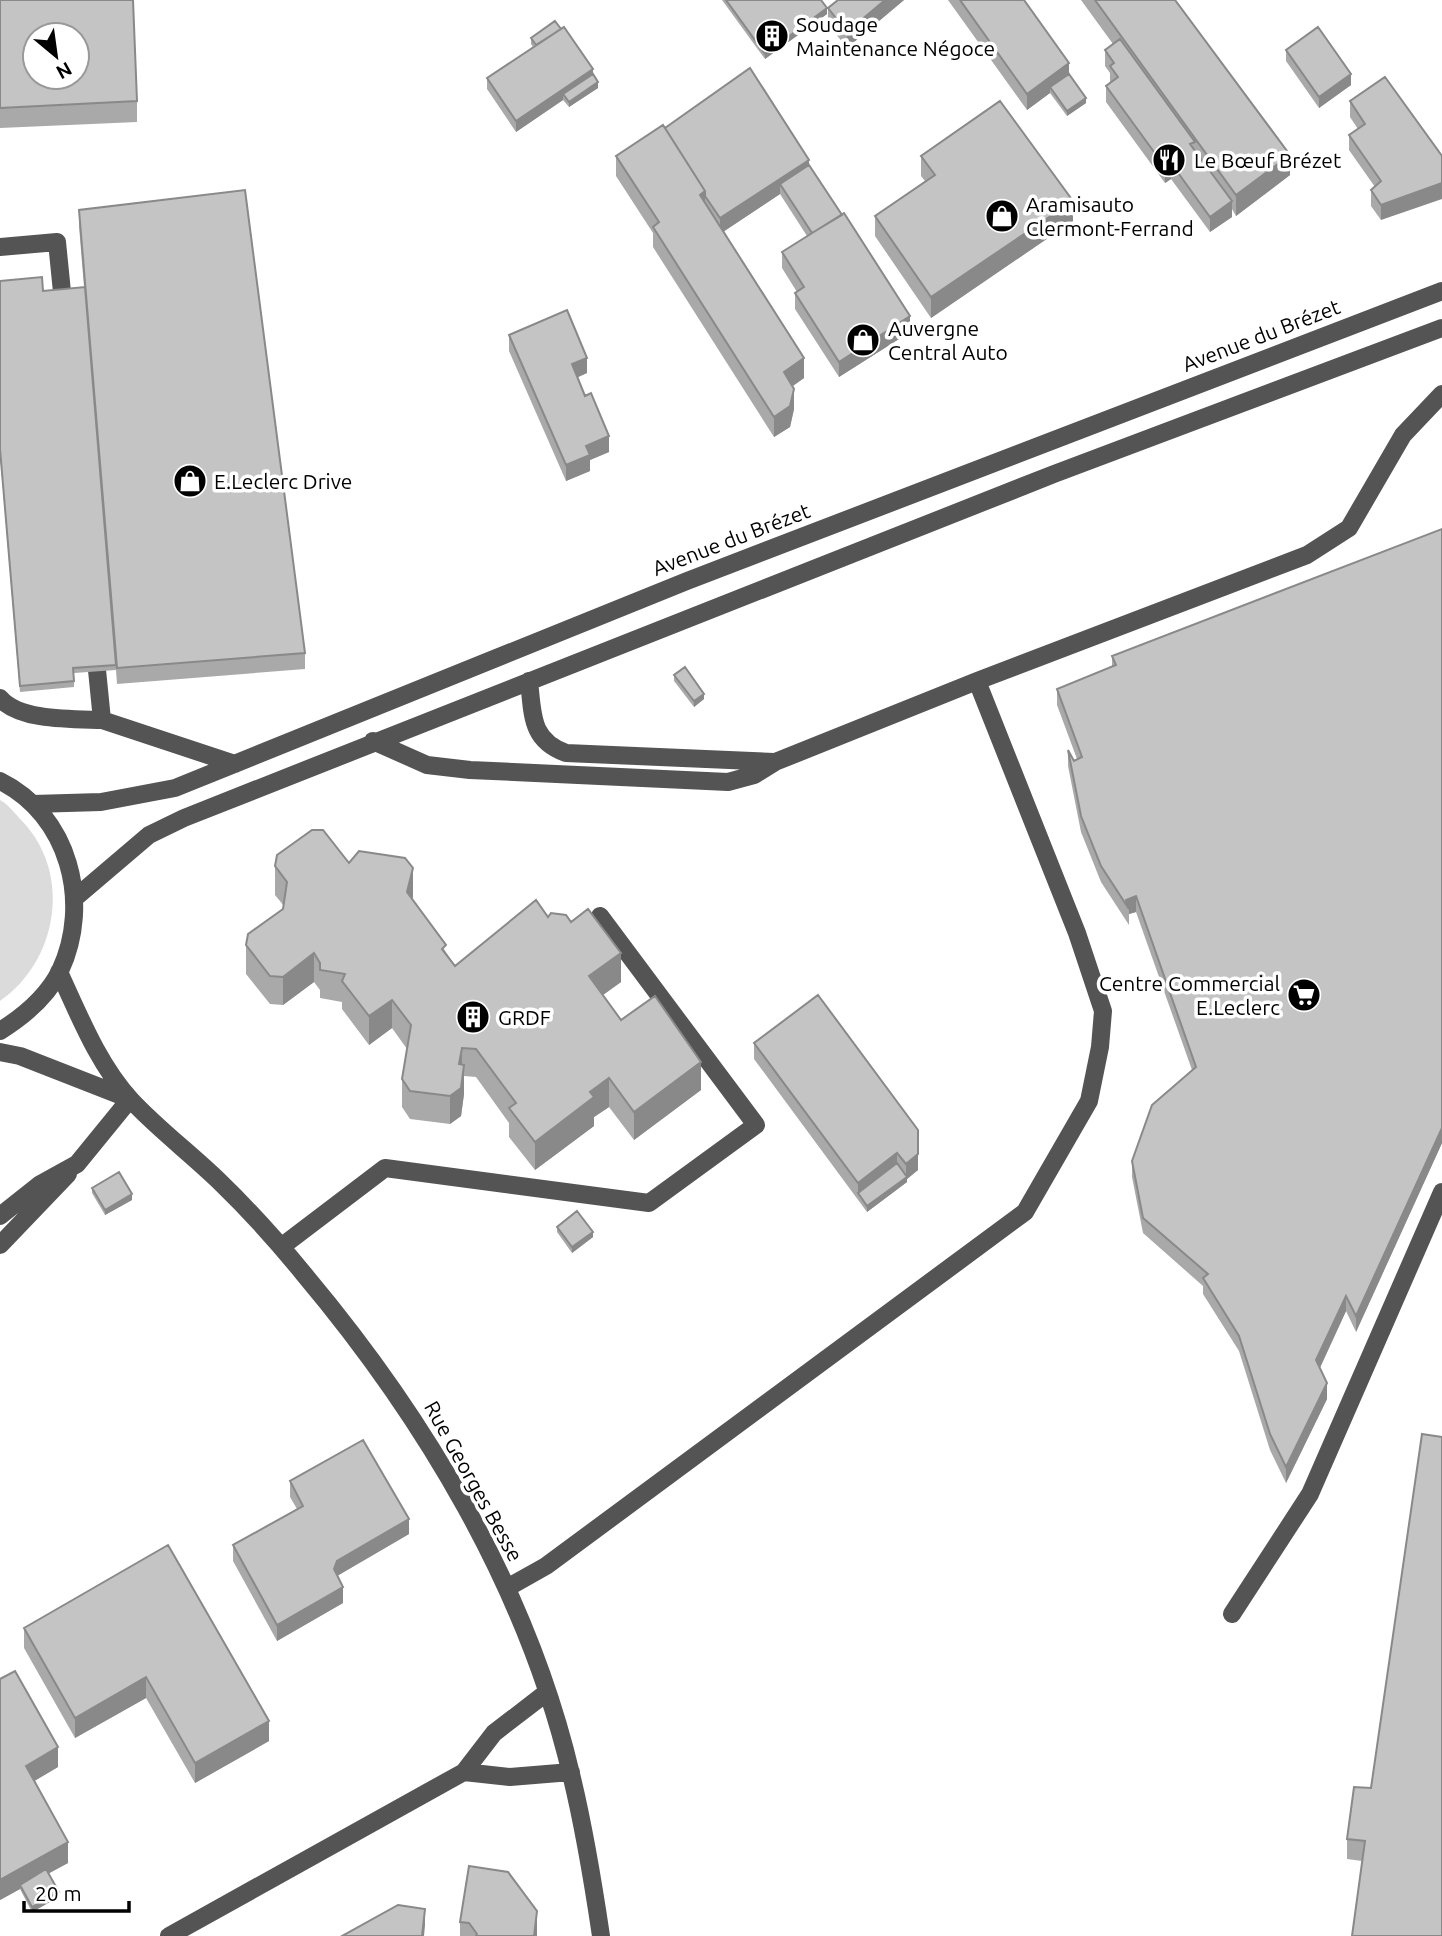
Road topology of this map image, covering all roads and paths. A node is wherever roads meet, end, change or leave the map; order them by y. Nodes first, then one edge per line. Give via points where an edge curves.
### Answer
1 (0, 247) edge
2 (1442, 291) edge
3 (65, 324) edge
4 (1442, 328) edge
5 (1442, 394) edge
6 (94, 638) edge
7 (529, 681) junction
8 (977, 681) junction
9 (0, 698) edge
10 (102, 720) junction
11 (373, 741) junction
12 (775, 762) junction
13 (234, 764) junction
14 (0, 780) edge
15 (33, 804) junction
16 (75, 898) junction
17 (600, 916) dead end
18 (59, 972) junction
19 (0, 1031) edge
20 (0, 1052) edge
21 (130, 1099) junction
22 (77, 1164) junction
23 (1442, 1192) edge
24 (0, 1216) edge
25 (0, 1245) edge
26 (281, 1247) junction
27 (507, 1588) junction
28 (1232, 1614) dead end
29 (546, 1693) junction
30 (464, 1772) junction
31 (570, 1772) junction
32 (169, 1936) edge
33 (601, 1936) edge

1 - 3 street via 57,242
2 - 13 street, Avenue du Brézet via 687,580
4 - 7 street via 1089,460
5 - 8 street via 1403,435 1349,528 1307,555
6 - 10 street
7 - 11 street
7 - 12 street via 540,735 548,747 566,753
8 - 12 street
8 - 27 street via 1077,933 1103,1011 1089,1101 1025,1213 546,1566
9 - 10 street via 7,706 49,717
10 - 13 street
11 - 12 street via 427,765 470,769 728,782 754,775
11 - 16 street via 149,835
13 - 15 street, Avenue du Brézet via 175,788 135,797
14 - 15 street
15 - 16 street via 55,832 69,864
16 - 18 street via 72,937
17 - 26 street via 756,1125 649,1203 385,1168
18 - 19 street via 37,1002
18 - 21 street, Rue Georges Besse via 89,1038
20 - 21 street, Rue Georges Besse
21 - 22 street
21 - 26 street, Rue Georges Besse via 220,1181
22 - 24 street via 39,1185
22 - 25 street
23 - 28 street via 1310,1494
26 - 27 street, Rue Georges Besse via 408,1409 453,1483
27 - 29 street, Rue Georges Besse
29 - 30 street via 494,1733
29 - 31 street, Rue Georges Besse
30 - 31 street via 510,1777
30 - 32 street
31 - 33 street, Rue Georges Besse

